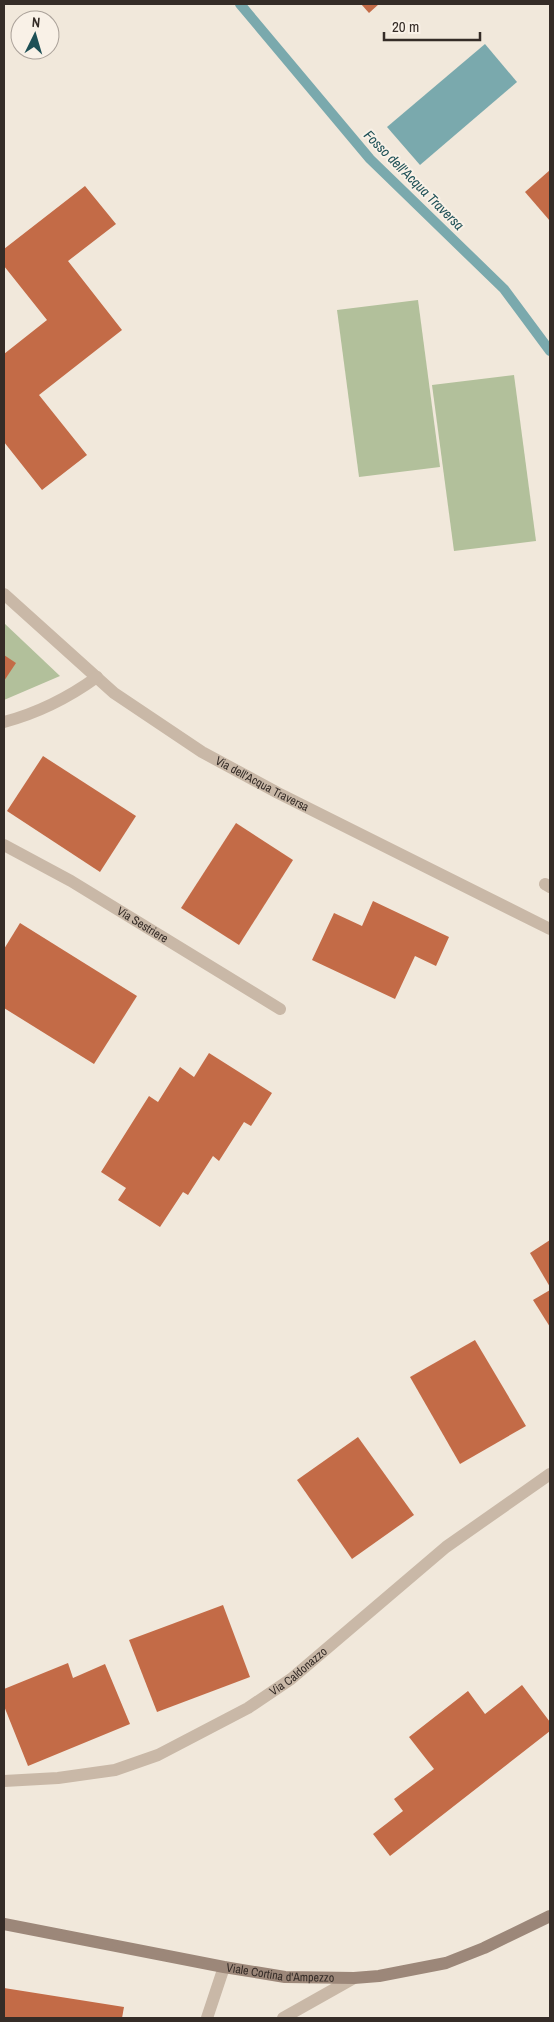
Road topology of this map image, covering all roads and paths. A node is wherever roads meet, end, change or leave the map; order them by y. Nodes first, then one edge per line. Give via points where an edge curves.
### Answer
1 (4, 594) edge
2 (97, 677) junction
3 (4, 722) edge
4 (4, 845) edge
5 (550, 929) edge
6 (280, 1009) dead end
7 (550, 1474) edge
8 (4, 1781) edge
9 (550, 1916) edge
10 (4, 1924) edge
11 (224, 1967) junction
12 (354, 1978) junction
13 (207, 2018) edge
14 (283, 2018) edge

1 - 2 street, Via dell'Acqua Traversa
2 - 3 street via 71,696
2 - 5 street, Via dell'Acqua Traversa via 156,722 235,771
4 - 6 street, Via Sestriere via 71,881
7 - 8 street, Via Caldonazzo via 446,1547 291,1679 248,1708 158,1755 115,1770
9 - 12 street, Viale Cortina d'Ampezzo via 446,1963
10 - 11 street, Viale Cortina d'Ampezzo
11 - 12 street, Viale Cortina d'Ampezzo via 285,1976
11 - 13 street
12 - 14 street

